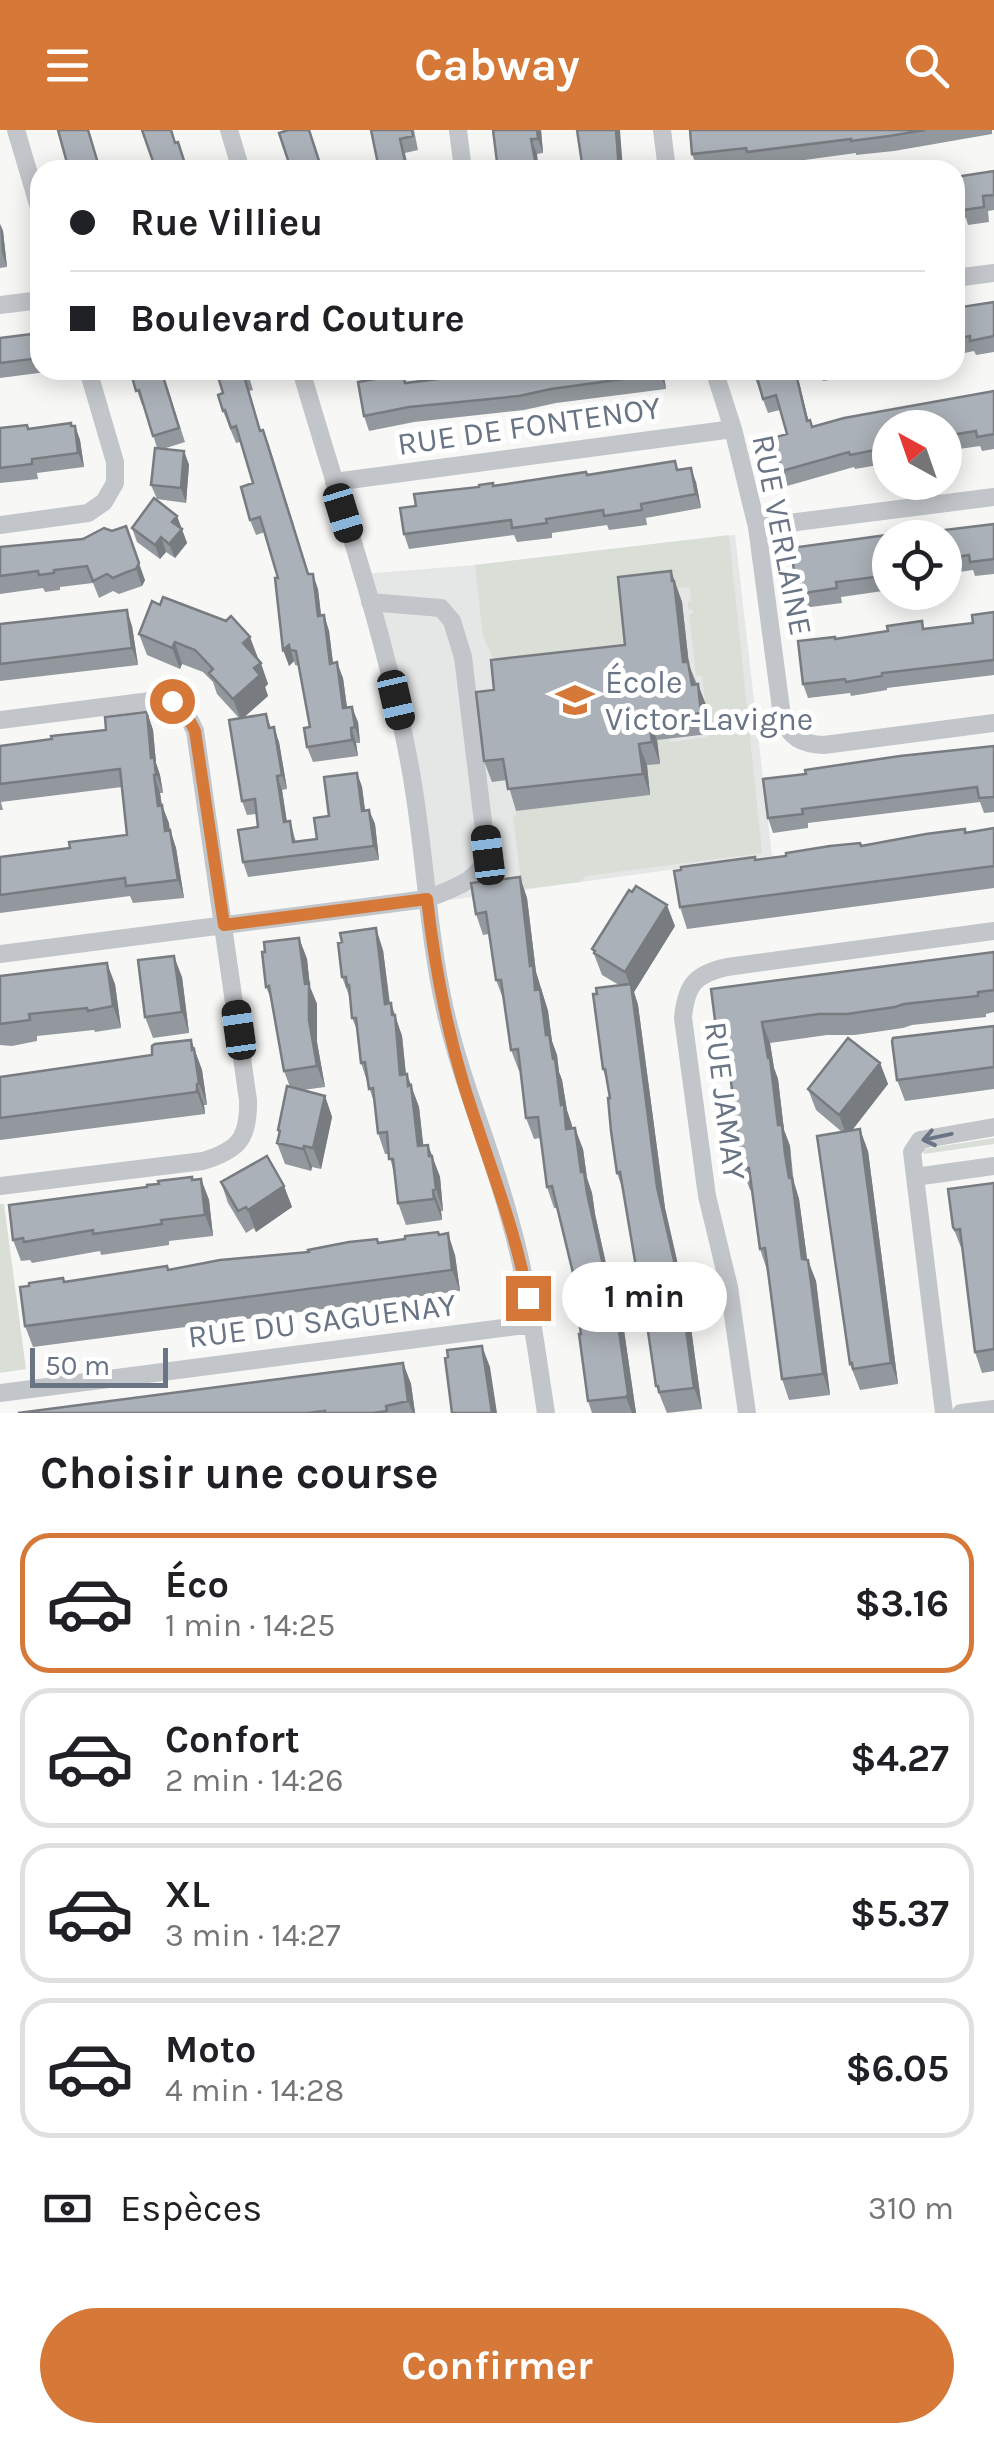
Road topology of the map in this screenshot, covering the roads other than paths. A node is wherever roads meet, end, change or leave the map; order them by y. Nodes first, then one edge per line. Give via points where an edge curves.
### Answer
1 (16, 130) edge
2 (228, 130) edge
3 (458, 130) edge
4 (662, 130) edge
5 (237, 160) edge
6 (462, 160) edge
7 (666, 160) edge
8 (30, 177) edge
9 (994, 272) edge
10 (965, 276) edge
11 (30, 302) edge
12 (0, 306) edge
13 (91, 380) edge
14 (303, 380) edge
15 (717, 380) edge
16 (733, 429) junction
17 (334, 482) junction
18 (994, 498) edge
19 (0, 525) edge
20 (758, 527) junction
21 (370, 602) junction
22 (0, 720) edge
23 (994, 723) edge
24 (427, 899) junction
25 (224, 925) junction
26 (994, 931) edge
27 (0, 954) edge
28 (994, 1127) edge
29 (994, 1166) edge
30 (915, 1177) junction
31 (0, 1186) edge
32 (533, 1324) junction
33 (0, 1393) edge
34 (994, 1409) edge
35 (546, 1413) edge
36 (747, 1413) edge
37 (944, 1413) edge
38 (962, 1413) edge

1 - 8 street
2 - 5 street
3 - 6 street
4 - 7 street
9 - 10 street
11 - 12 street
13 - 19 street via 116,462 115,483 104,502 88,513
14 - 17 street
15 - 16 street, RUE VERLAINE
16 - 17 street, RUE DE FONTENOY
16 - 20 street, RUE VERLAINE
17 - 21 street
18 - 20 street
20 - 23 street, RUE VERLAINE via 782,716 796,740 824,745
21 - 24 street via 409,757
21 - 24 street via 441,608 463,658 488,855 472,880
22 - 25 street via 158,700 183,708 195,731
24 - 25 street
24 - 32 street via 452,1038 510,1218
25 - 27 street
25 - 31 street via 248,1100 240,1142 202,1161
26 - 36 street, RUE JAMAY via 726,966 693,982 683,1018 706,1196 729,1287
28 -> 30 street via 920,1140 912,1152
29 - 30 street
30 - 37 street
32 - 33 street, RUE DU SAGUENAY
32 - 35 street
34 - 38 street

